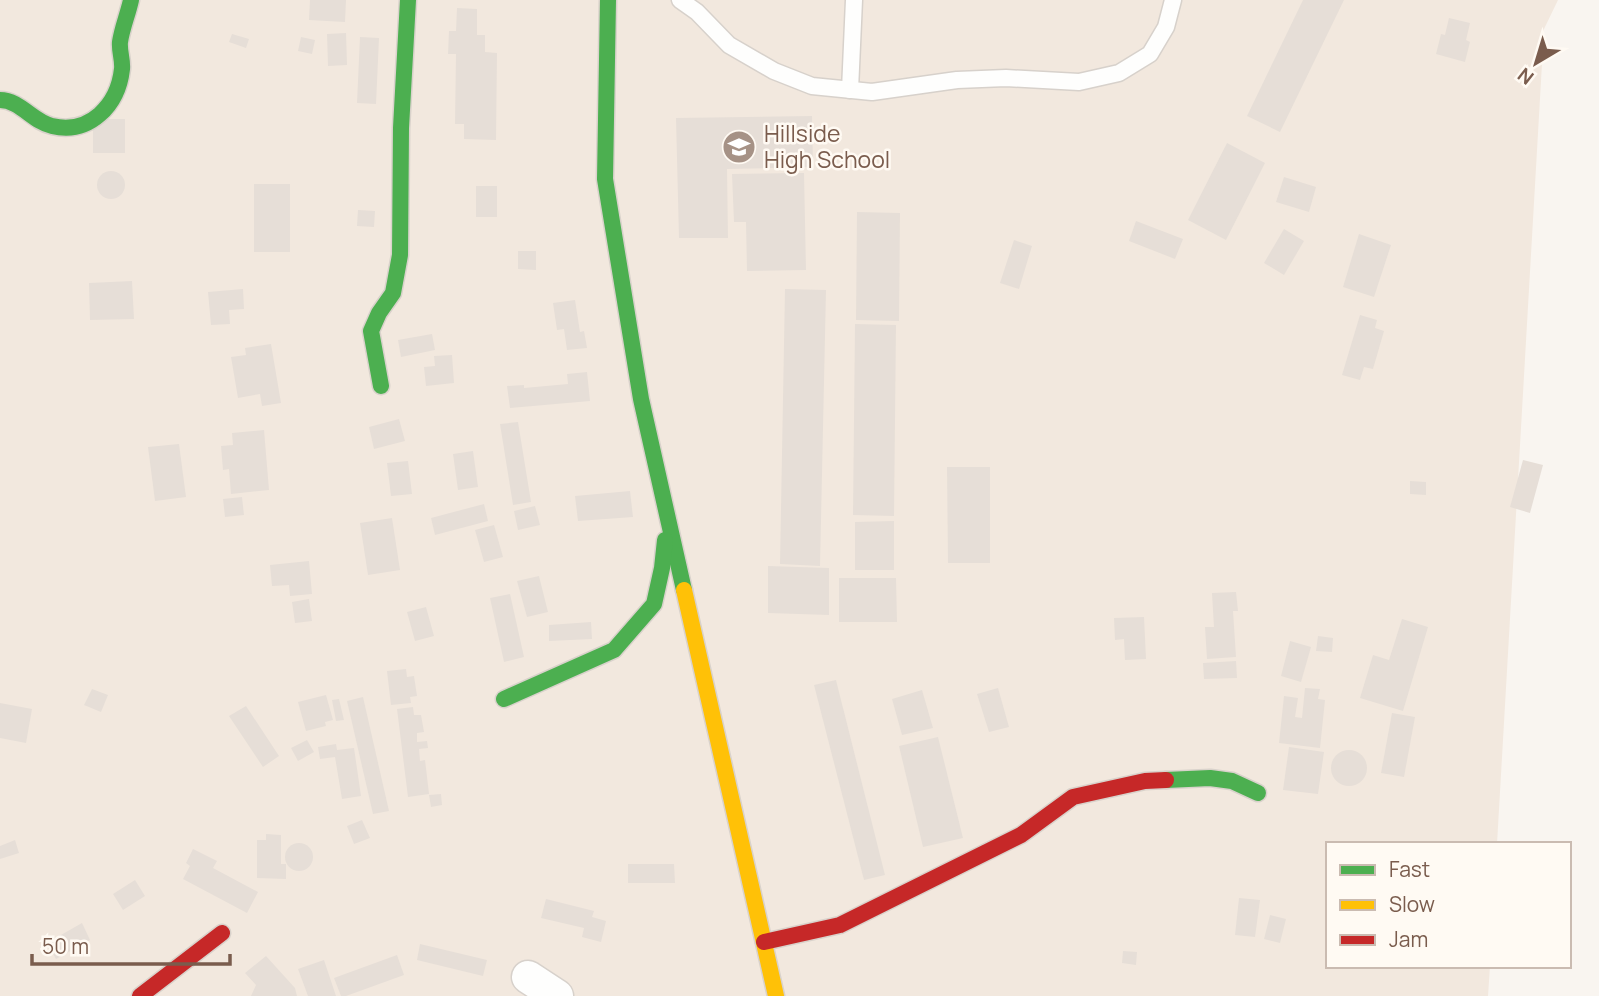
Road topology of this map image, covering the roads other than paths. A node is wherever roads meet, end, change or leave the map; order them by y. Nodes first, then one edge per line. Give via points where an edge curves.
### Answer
1 (131, 0) edge
2 (408, 0) edge
3 (608, 0) edge
4 (680, 0) edge
5 (854, 0) edge
6 (1173, 0) edge
7 (850, 90) junction
8 (0, 100) edge
9 (382, 386) dead end
10 (668, 517) junction
11 (504, 699) dead end
12 (1258, 793) dead end
13 (222, 933) dead end
14 (764, 942) junction
15 (528, 977) dead end
16 (140, 996) edge
17 (557, 996) edge
18 (776, 996) edge

1 - 8 street via 120,43 118,89 102,114 84,125 65,128 37,121 9,100
2 - 9 street via 400,255 393,293 371,331
3 - 10 street via 605,180 641,398
4 - 7 lane via 729,45 774,71 812,86
5 - 7 lane
6 - 7 lane via 1166,27 1150,54 1119,73 1079,82 993,78 872,92
10 - 11 street via 654,604 614,650
10 - 14 street
12 - 14 street via 1232,781 1210,778 1146,781 1073,797 1021,835 840,925
13 - 16 street
14 - 18 street
15 - 17 street

